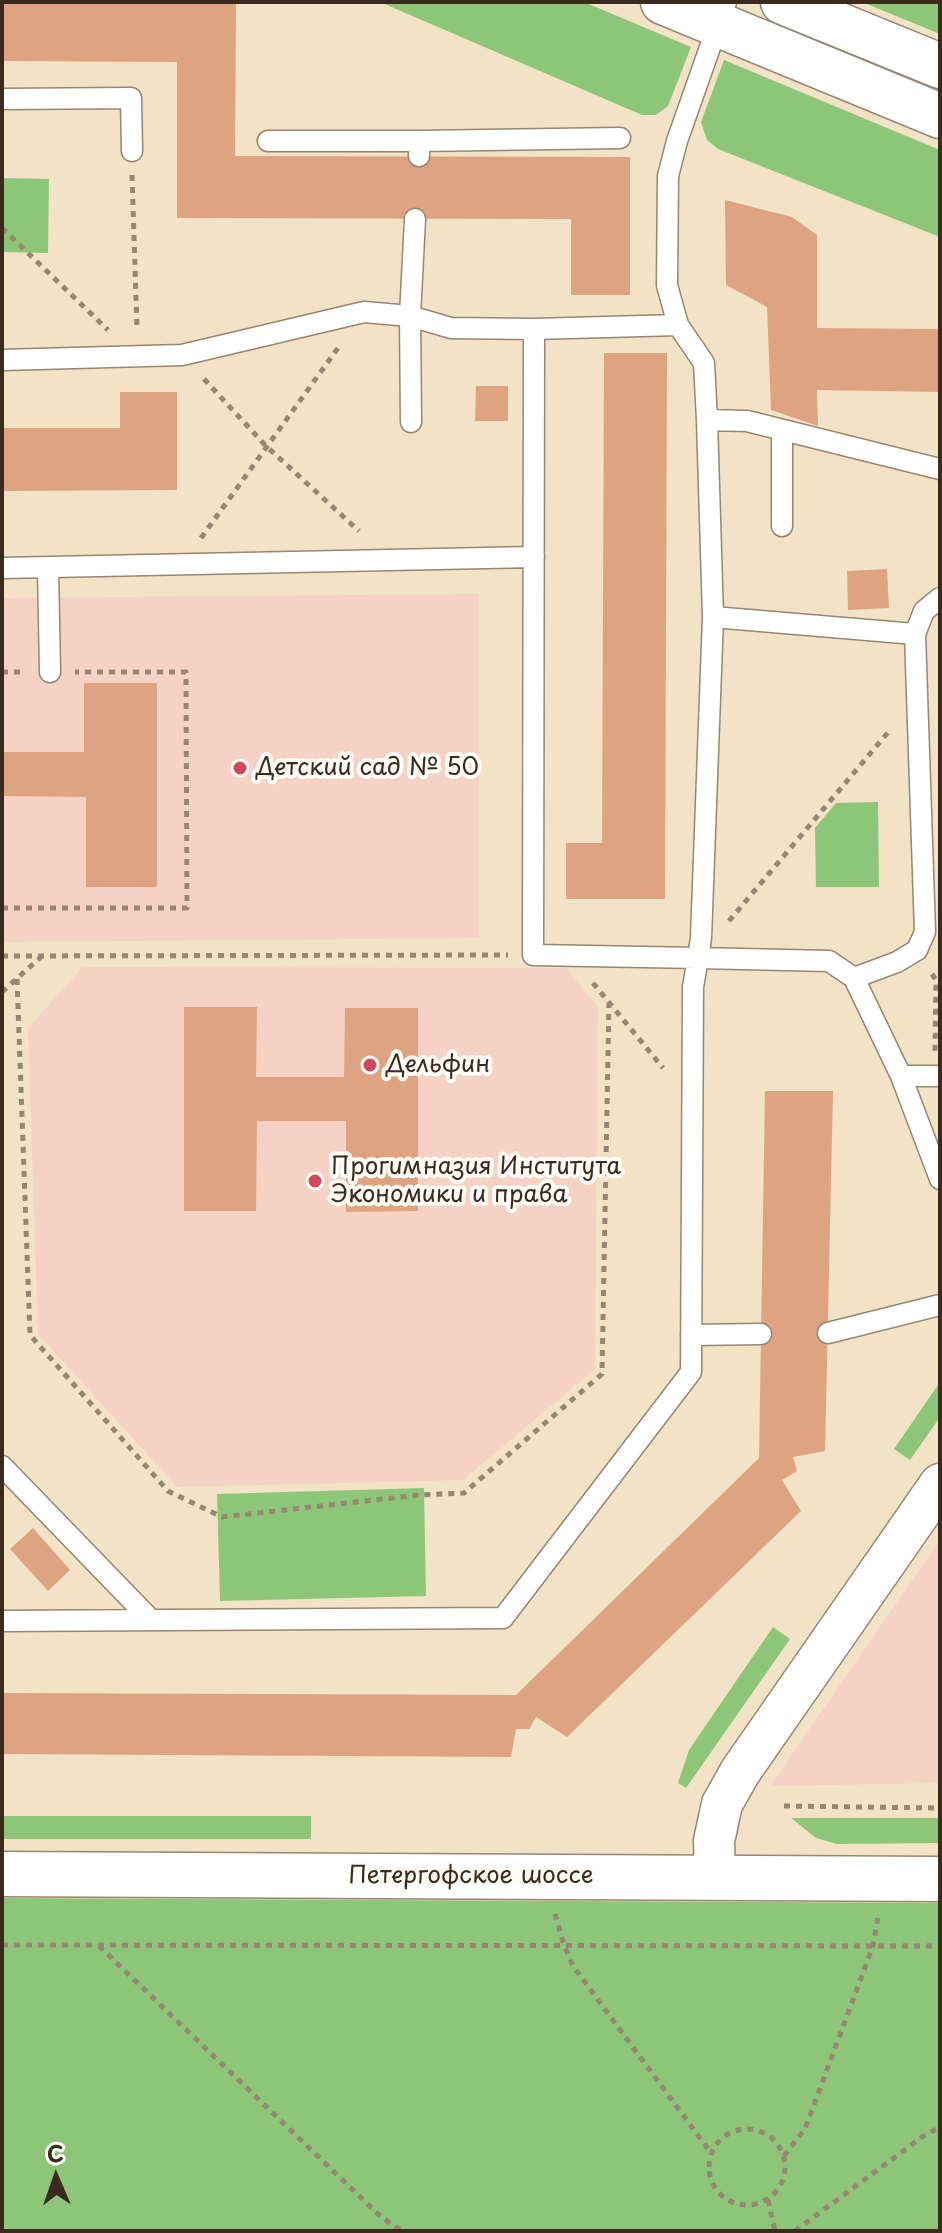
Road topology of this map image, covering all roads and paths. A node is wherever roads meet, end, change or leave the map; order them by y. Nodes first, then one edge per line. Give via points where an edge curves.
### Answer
1 (663, 2) edge
2 (721, 13) edge
3 (794, 22) edge
4 (940, 66) edge
5 (2, 99) edge
6 (940, 116) edge
7 (620, 138) dead end
8 (268, 141) dead end
9 (132, 151) joint
10 (415, 219) dead end
11 (2, 228) edge
12 (364, 312) junction
13 (410, 316) junction
14 (678, 325) junction
15 (534, 329) junction
16 (182, 355) junction
17 (138, 358) junction
18 (2, 360) edge
19 (707, 420) junction
20 (411, 422) dead end
21 (782, 431) junction
22 (266, 446) junction
23 (940, 469) edge
24 (782, 526) dead end
25 (534, 557) junction
26 (389, 559) junction
27 (181, 565) junction
28 (2, 568) edge
29 (48, 568) junction
30 (940, 598) edge
31 (713, 617) junction
32 (915, 634) junction
33 (50, 672) joint
34 (917, 699) junction
35 (2, 908) edge
36 (917, 950) junction
37 (533, 955) junction
38 (569, 955) junction
39 (2, 956) edge
40 (42, 956) junction
41 (698, 958) junction
42 (854, 978) junction
43 (17, 979) junction
44 (2, 992) edge
45 (609, 1003) junction
46 (901, 1076) junction
47 (938, 1076) edge
48 (692, 1102) junction
49 (940, 1179) edge
50 (940, 1305) edge
51 (828, 1333) dead end
52 (761, 1334) dead end
53 (691, 1335) junction
54 (2, 1466) edge
55 (940, 1484) edge
56 (151, 1620) junction
57 (2, 1621) edge
58 (784, 1806) dead end
59 (940, 1808) edge
60 (2, 1874) edge
61 (715, 1878) junction
62 (940, 1879) edge
63 (880, 1903) dead end
64 (553, 1906) dead end
65 (2, 1945) edge
66 (98, 1945) junction
67 (564, 1945) junction
68 (873, 1946) junction
69 (940, 1946) edge
70 (940, 2127) edge
71 (711, 2153) junction
72 (784, 2156) junction
73 (768, 2200) junction
74 (405, 2231) edge
75 (775, 2231) edge
76 (795, 2231) edge

1 - 2 street
2 - 3 street
2 - 14 lane via 668,176 667,285
3 - 4 street
3 - 6 street
5 - 9 lane via 131,98
7 - 8 lane via 419,148
9 - 17 path
10 - 13 lane
11 - 17 path
12 - 13 lane
12 - 16 lane
12 - 22 path
13 - 15 lane via 451,328
13 - 20 lane
14 - 15 lane
14 - 19 lane via 704,363
15 - 25 lane
16 - 17 lane
16 - 22 path
17 - 18 lane
19 - 21 lane via 747,421
19 - 31 lane
21 - 23 lane
21 - 24 lane
22 - 26 path
22 - 27 path
25 - 26 lane
25 - 37 lane
26 - 27 lane
27 - 29 lane
28 - 29 lane
29 - 33 lane
30 - 32 lane via 924,611
31 - 32 lane
31 - 41 lane
32 - 34 lane
33 - 35 path via 186,672 187,908
34 - 36 lane via 925,932
34 - 41 path
36 - 42 lane
36 - 47 path via 936,980
37 - 38 lane
37 - 40 path
38 - 41 lane
38 - 45 path
39 - 40 path
40 - 43 path
41 - 42 lane via 829,961
41 - 48 lane
42 - 46 lane
43 - 44 path
43 - 45 path via 30,1335 168,1491 222,1517 464,1493 602,1374
45 - 48 path
46 - 47 lane
46 - 49 lane
48 - 53 lane
50 - 51 lane
52 - 53 lane
53 - 56 lane via 691,1372 503,1618
54 - 56 lane
55 - 61 street via 722,1804 714,1841
56 - 57 lane
58 - 59 path
60 - 61 street, Петергофское шоссе
61 - 62 street, Петергофское шоссе
63 - 68 path
64 - 67 path
65 - 66 path
66 - 67 path
66 - 74 path via 378,2214
67 - 68 path
67 - 71 path via 573,1966
68 - 69 path
68 - 72 path via 805,2129
70 - 76 path
71 - 72 path via 729,2133 742,2129 768,2134
71 - 73 path via 711,2180 717,2192 741,2206
72 - 73 path via 783,2181
73 - 75 path

